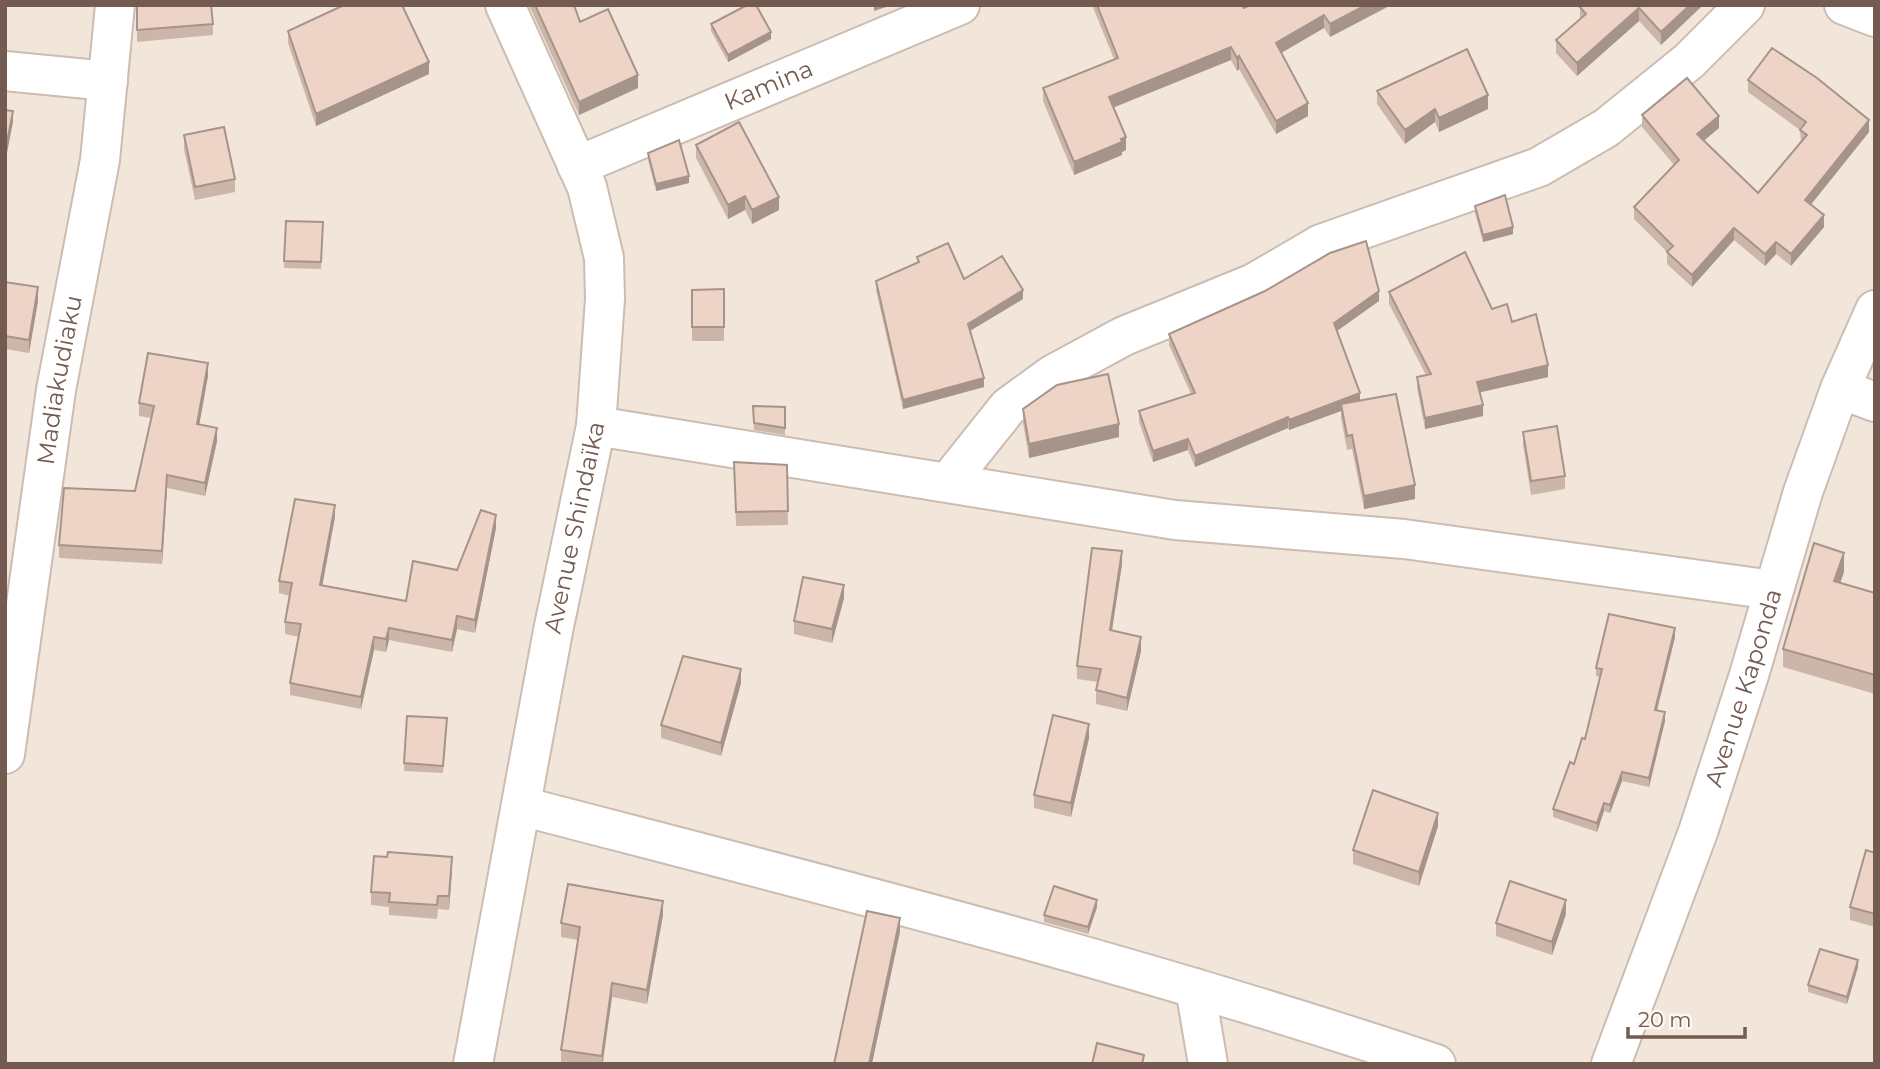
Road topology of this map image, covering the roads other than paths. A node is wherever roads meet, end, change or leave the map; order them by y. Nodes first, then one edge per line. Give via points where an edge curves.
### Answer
1 (115, 5) edge
2 (505, 5) edge
3 (960, 5) edge
4 (1745, 5) edge
5 (1844, 5) edge
6 (1875, 17) edge
7 (5, 71) edge
8 (108, 81) junction
9 (577, 166) junction
10 (1875, 310) edge
11 (1840, 389) junction
12 (1875, 402) edge
13 (596, 426) junction
14 (949, 481) junction
15 (1773, 590) junction
16 (5, 754) edge
17 (521, 806) junction
18 (1195, 988) junction
19 (473, 1064) edge
20 (1209, 1064) edge
21 (1436, 1064) edge
22 (1611, 1064) edge

1 - 8 street, Madiakudiaku
2 - 9 street, Avenue Shindaïka
3 - 9 street, Kamina
4 - 14 street via 1689,61 1606,128 1539,167 1321,244 1254,283 1124,336 1052,375 1008,407
5 - 6 street
7 - 8 street
8 - 16 street, Madiakudiaku via 100,160 38,506
9 - 13 street, Avenue Shindaïka via 599,226 604,258
10 - 11 street, Avenue Kaponda
11 - 12 street
11 - 15 street, Avenue Kaponda
13 - 14 street
13 - 17 street, Avenue Shindaïka
14 - 15 street via 1175,520 1404,539
15 - 22 street, Avenue Kaponda via 1698,832
17 - 18 street via 925,911
17 - 19 street, Avenue Shindaïka
18 - 20 street
18 - 21 street

